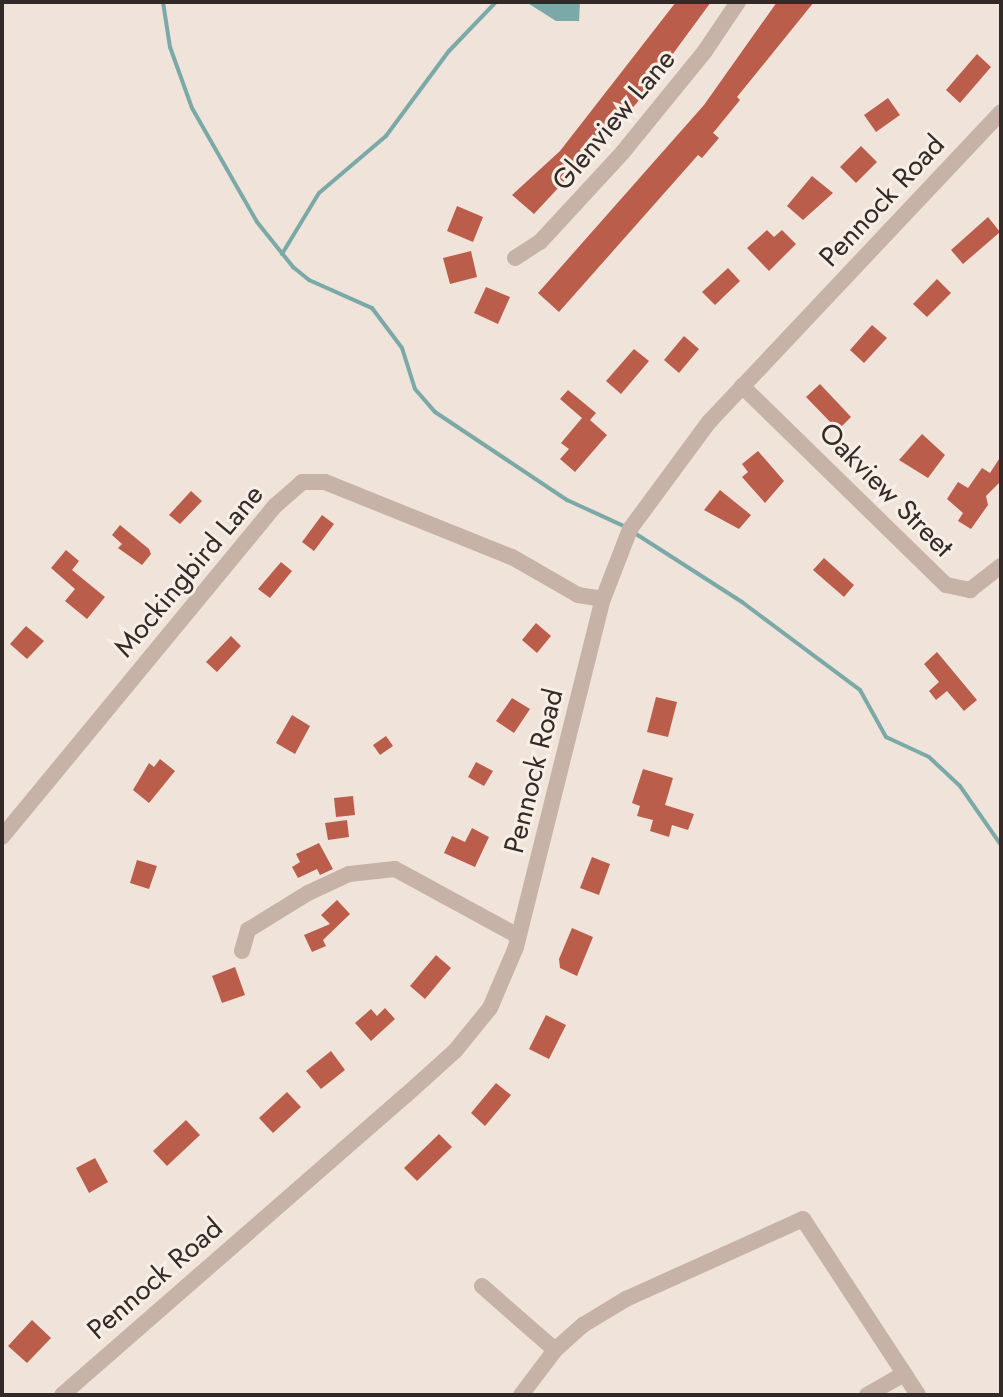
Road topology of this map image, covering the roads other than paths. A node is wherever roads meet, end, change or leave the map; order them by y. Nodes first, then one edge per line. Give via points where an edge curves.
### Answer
1 (738, 2) edge
2 (1001, 112) edge
3 (515, 258) dead end
4 (742, 386) junction
5 (1001, 566) edge
6 (603, 599) junction
7 (2, 837) edge
8 (518, 936) junction
9 (242, 951) dead end
10 (482, 1286) dead end
11 (555, 1350) junction
12 (904, 1374) junction
13 (62, 1395) edge
14 (521, 1395) edge
15 (867, 1395) edge
16 (918, 1395) edge

1 - 3 street, Glenview Lane via 623,152 540,242
2 - 4 street, Pennock Road
4 - 5 street, Oakview Street via 946,585 970,590
4 - 6 street, Pennock Road via 680,455 637,517
6 - 7 street, Mockingbird Lane via 578,595 512,557 325,482 302,482 276,505
6 - 8 street, Pennock Road
8 - 9 street via 395,869 349,874 298,898 248,930
8 - 13 street, Pennock Road via 490,1008 455,1051
10 - 11 street
11 - 12 street via 626,1299 803,1219
11 - 14 street
12 - 15 street
12 - 16 street

